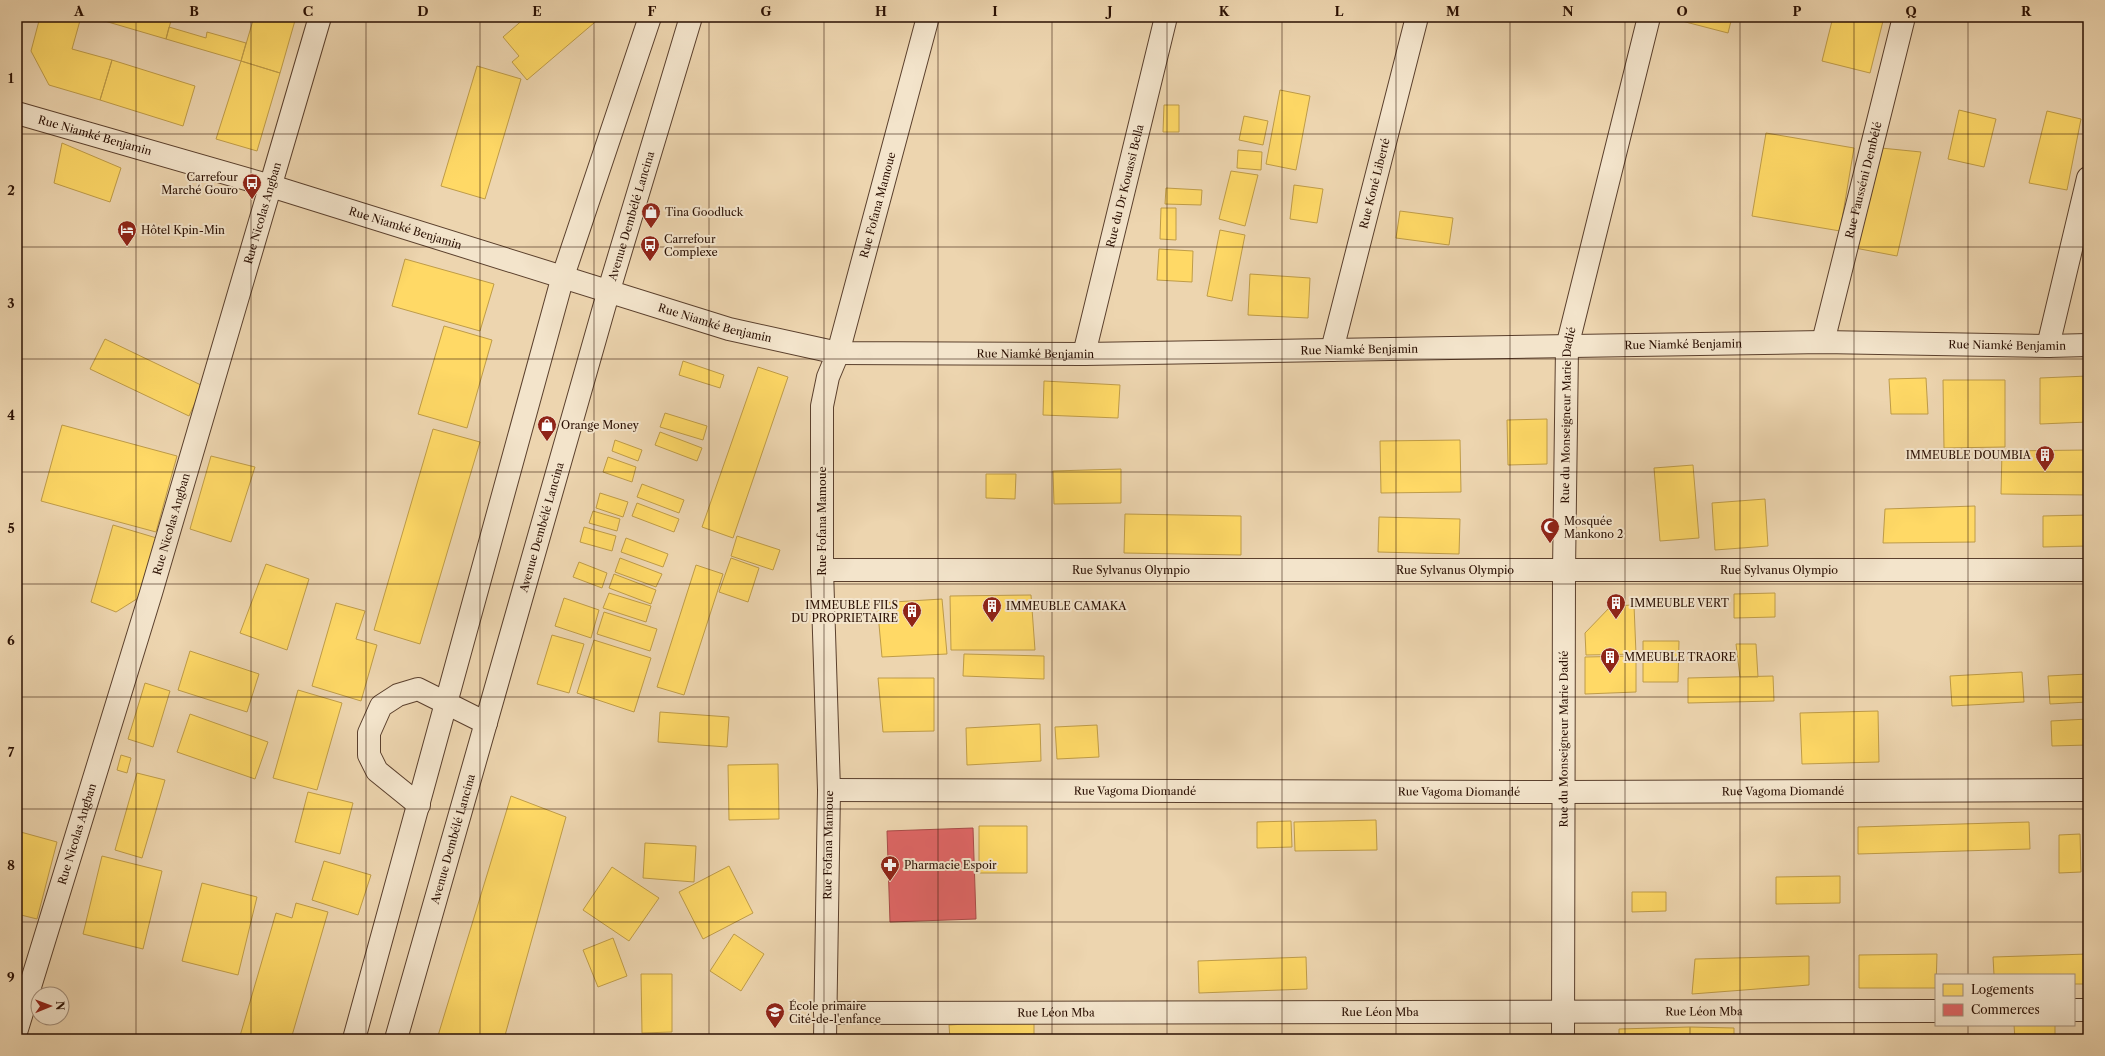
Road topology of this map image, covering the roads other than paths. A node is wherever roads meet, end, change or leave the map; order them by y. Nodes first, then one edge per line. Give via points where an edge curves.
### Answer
1 (320, 17) edge
2 (650, 17) edge
3 (691, 17) edge
4 (928, 17) edge
5 (1166, 17) edge
6 (1417, 17) edge
7 (1649, 17) edge
8 (1904, 17) edge
9 (17, 113) edge
10 (2088, 178) edge
11 (271, 186) junction
12 (563, 276) junction
13 (609, 290) junction
14 (1823, 342) junction
15 (2088, 345) edge
16 (2048, 346) junction
17 (1567, 347) junction
18 (1332, 350) junction
19 (838, 353) junction
20 (1084, 354) junction
21 (822, 570) junction
22 (2088, 570) edge
23 (1564, 571) junction
24 (447, 703) junction
25 (486, 722) junction
26 (829, 790) junction
27 (2088, 790) edge
28 (1565, 792) junction
29 (419, 805) junction
30 (2075, 1010) edge
31 (2088, 1010) edge
32 (1935, 1011) edge
33 (1563, 1012) junction
34 (825, 1013) junction
35 (17, 1029) edge
36 (354, 1039) edge
37 (396, 1039) edge
38 (825, 1039) edge
39 (1564, 1039) edge

1 - 11 street, Rue Nicolas Angban
2 - 12 street
3 - 13 street, Avenue Dembélé Lancina
4 - 19 street, Rue Fofana Mamoue
5 - 20 street, Rue du Dr Kouassi Bella
6 - 18 street, Rue Koné Liberté
7 - 17 street, Rue du Monseigneur Marie Dadié
8 - 14 street, Rue Fausséni Dembélé
9 - 11 street, Rue Niamké Benjamin
10 - 16 street
11 - 12 street, Rue Niamké Benjamin
11 - 35 street, Rue Nicolas Angban via 151,592
12 - 13 street, Rue Niamké Benjamin
12 - 24 street
13 - 19 street, Rue Niamké Benjamin via 729,329
13 - 25 street, Avenue Dembélé Lancina
14 - 16 street, Rue Niamké Benjamin
14 - 17 street, Rue Niamké Benjamin
15 - 16 street, Rue Niamké Benjamin
17 - 18 street, Rue Niamké Benjamin
17 - 23 street, Rue du Monseigneur Marie Dadié
18 - 20 street, Rue Niamké Benjamin
19 - 20 street, Rue Niamké Benjamin
19 - 21 street, Rue Fofana Mamoue via 828,377 822,406
21 - 23 street, Rue Sylvanus Olympio
21 - 26 street, Rue Fofana Mamoue
22 - 23 street, Rue Sylvanus Olympio
23 - 28 street, Rue du Monseigneur Marie Dadié
24 - 25 street
24 - 29 street
24 - 29 street via 418,689 398,695 382,706 370,733 369,755 377,771
25 - 37 street, Avenue Dembélé Lancina
26 - 28 street, Rue Vagoma Diomandé
26 - 34 street, Rue Fofana Mamoue
27 - 28 street, Rue Vagoma Diomandé
28 - 33 street, Rue du Monseigneur Marie Dadié
29 - 36 street
30 - 31 street
32 - 33 street, Rue Léon Mba
33 - 34 street, Rue Léon Mba
33 - 39 street, Rue du Monseigneur Marie Dadié
34 - 38 street, Rue Fofana Mamoue

